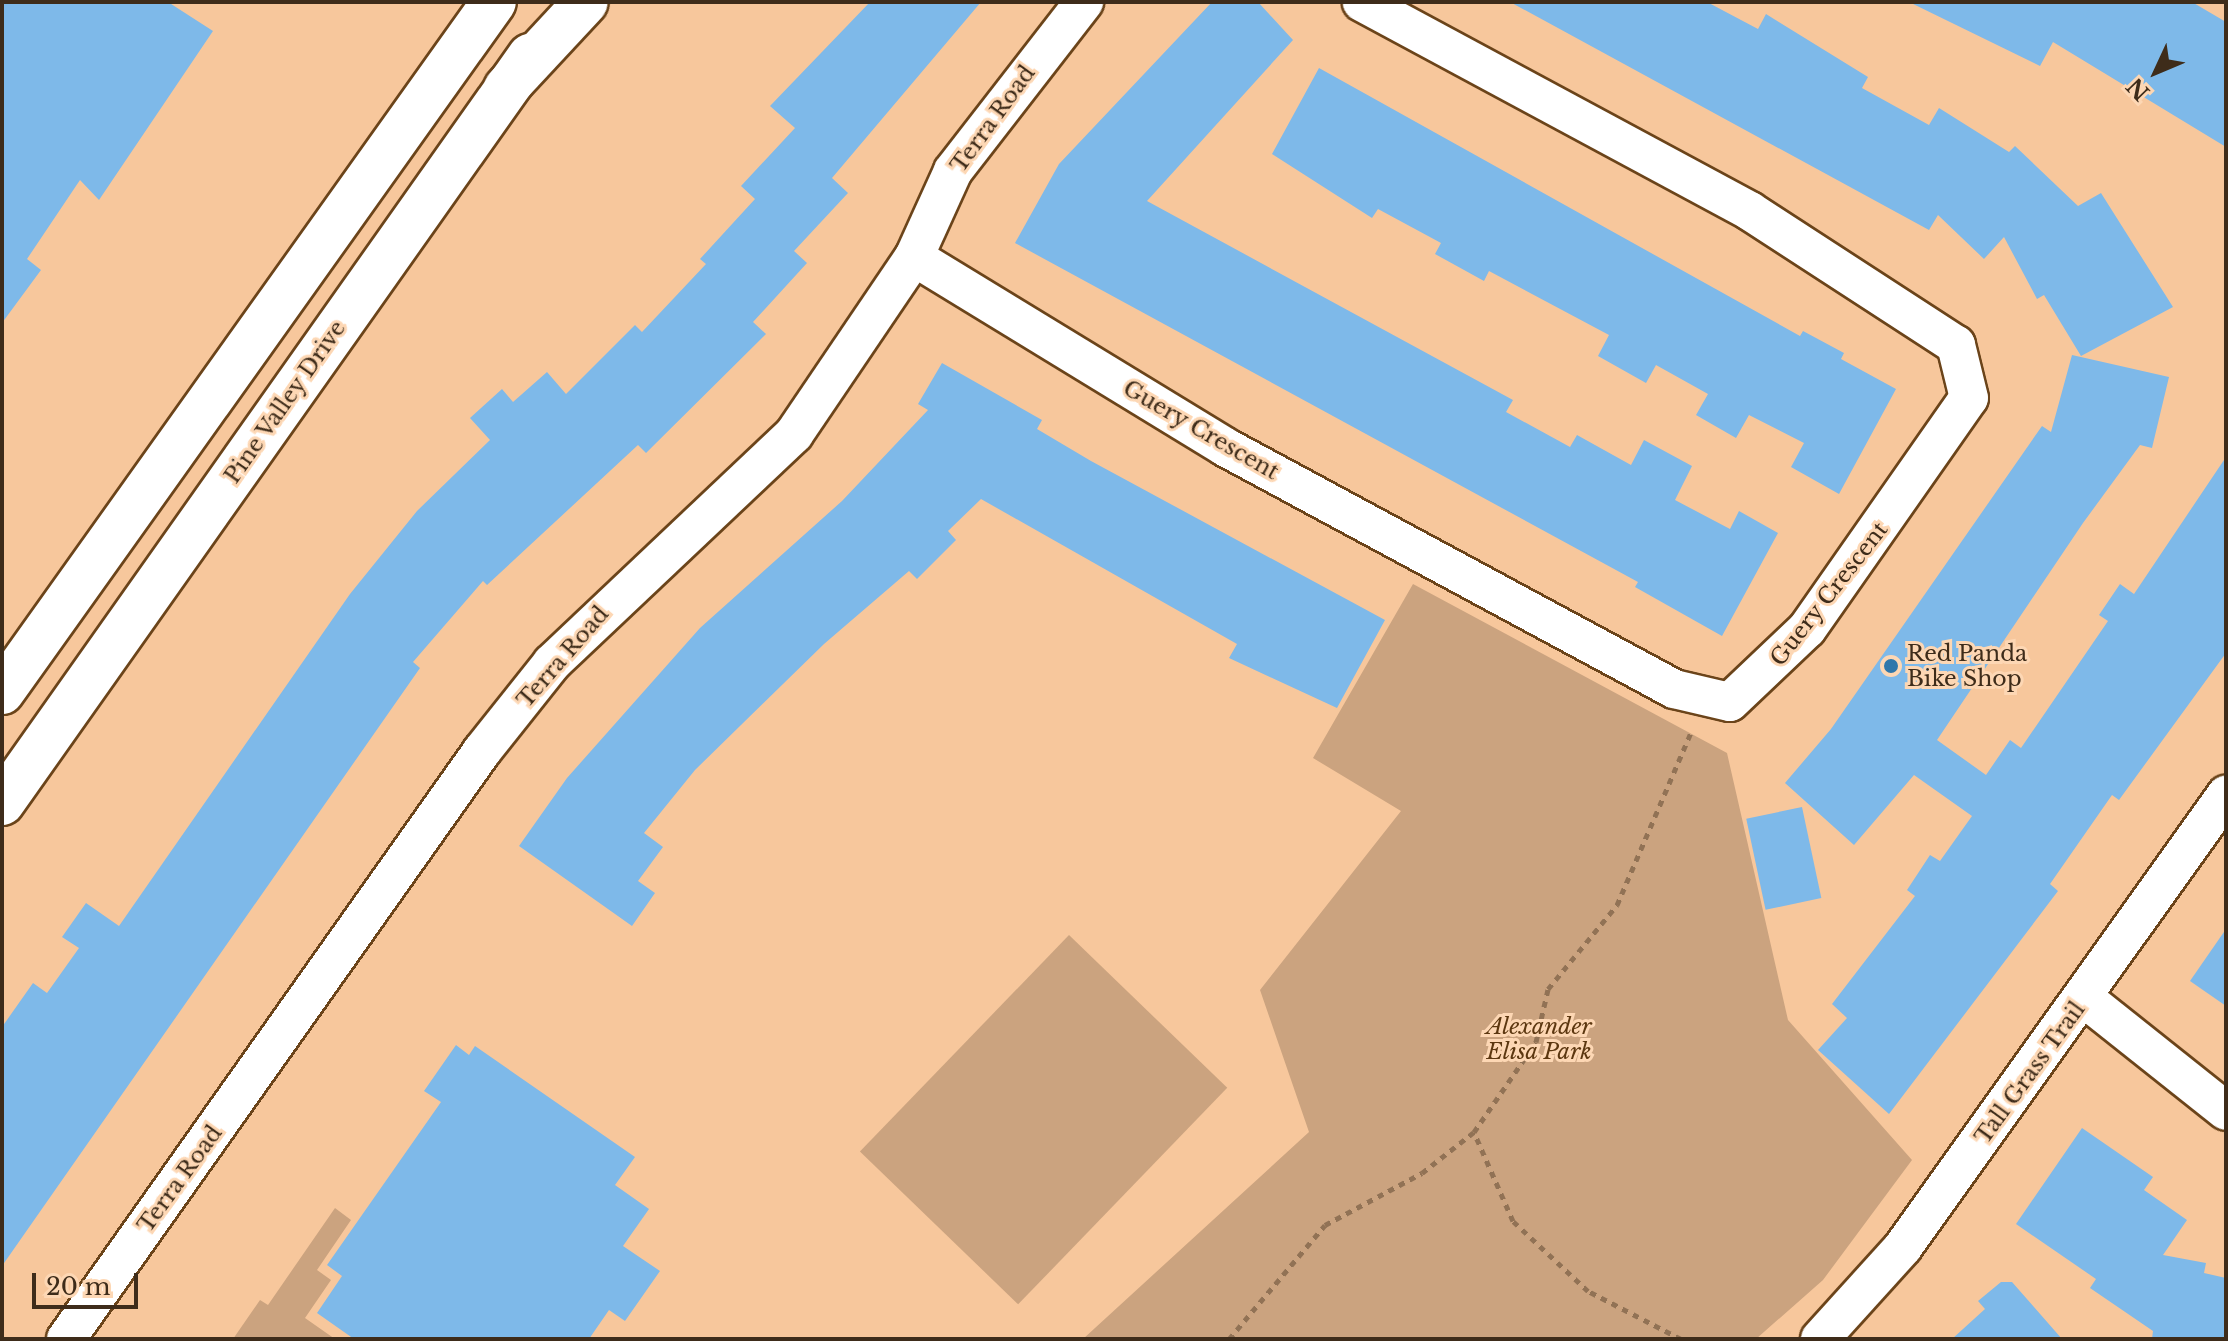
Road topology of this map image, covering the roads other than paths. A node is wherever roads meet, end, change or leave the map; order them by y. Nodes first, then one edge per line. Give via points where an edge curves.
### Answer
1 (494, 2) edge
2 (569, 2) edge
3 (586, 2) edge
4 (1084, 2) edge
5 (1362, 2) edge
6 (506, 88) junction
7 (914, 257) junction
8 (2, 692) edge
9 (2226, 795) edge
10 (2, 803) edge
11 (2084, 998) junction
12 (2226, 1111) edge
13 (66, 1339) edge
14 (1820, 1339) edge

1 - 8 main road
2 - 6 main road, Pine Valley Drive
3 - 6 main road
4 - 7 street, Terra Road via 953,171
5 - 7 street, Guery Crescent via 1750,211 1956,345 1969,398 1878,534 1776,666 1730,702 1674,689 1225,447
6 - 10 main road, Pine Valley Drive
7 - 13 street, Terra Road via 794,434 723,508 592,619 482,751
9 - 11 street, Tall Grass Trail
11 - 12 street
11 - 14 street, Tall Grass Trail via 1883,1273

